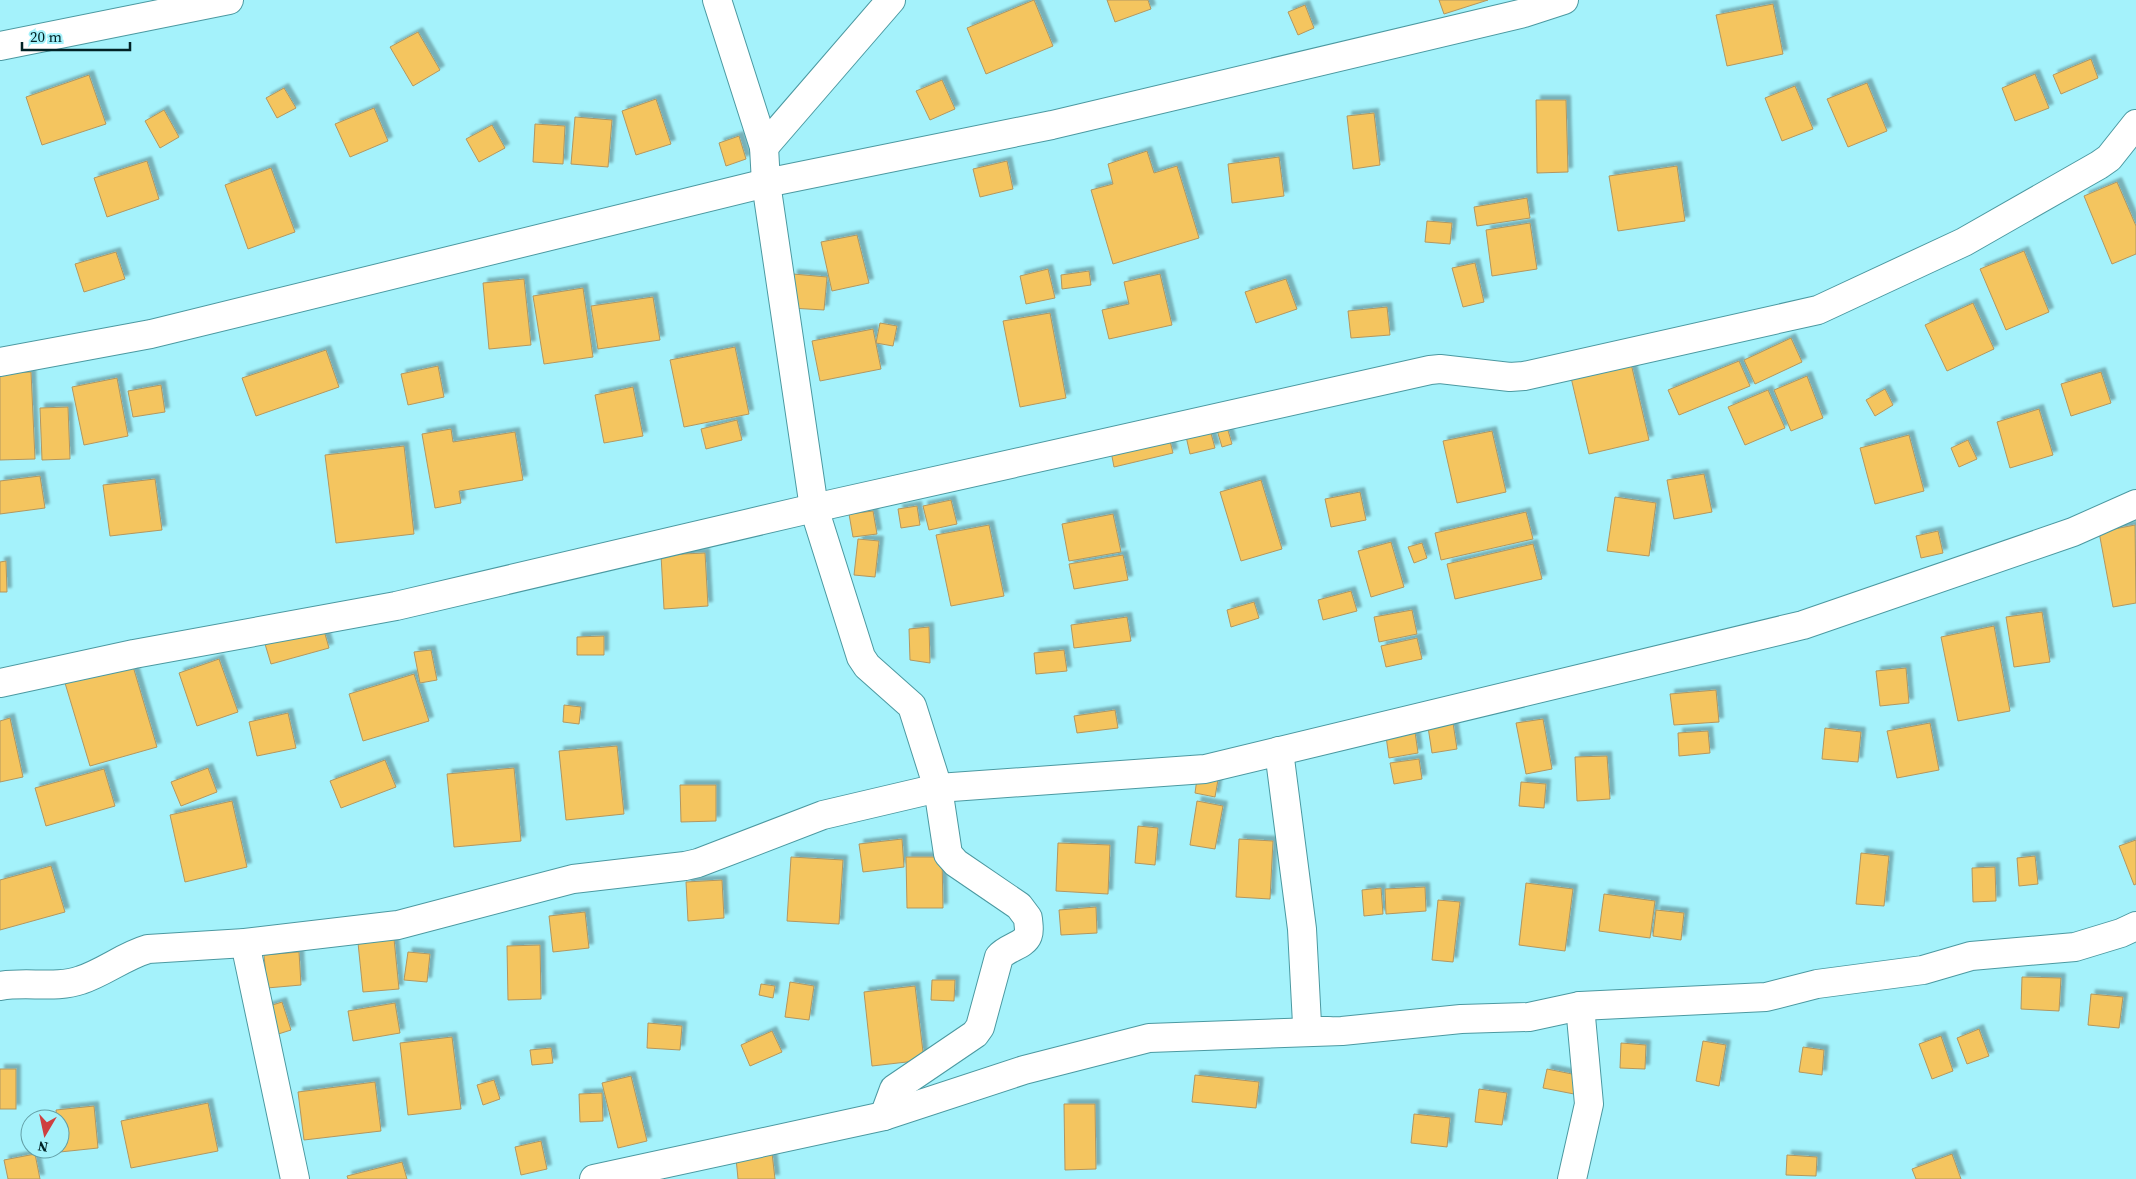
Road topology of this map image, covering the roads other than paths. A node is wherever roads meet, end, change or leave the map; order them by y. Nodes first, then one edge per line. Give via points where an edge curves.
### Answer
1 (229, 0) edge
2 (717, 0) edge
3 (891, 0) edge
4 (1564, 0) edge
5 (0, 46) edge
6 (2136, 124) edge
7 (764, 147) junction
8 (766, 183) junction
9 (0, 362) edge
10 (2136, 504) edge
11 (814, 508) junction
12 (0, 683) edge
13 (1278, 751) junction
14 (938, 788) junction
15 (2136, 926) edge
16 (245, 943) junction
17 (0, 986) edge
18 (1580, 1006) junction
19 (1342, 1031) junction
20 (884, 1116) junction
21 (295, 1179) edge
22 (594, 1179) edge
23 (1572, 1179) edge

1 - 5 street
2 - 7 street
3 - 7 street
4 - 8 street via 1524,13 1052,125
6 - 11 street via 2109,158 2099,165 1964,242 1818,310 1524,376 1430,370
7 - 8 street
8 - 9 street via 151,334
8 - 11 street
10 - 13 street via 2073,532 1803,625
11 - 12 street via 396,606 134,654
11 - 14 street via 861,657 912,706
13 - 14 street via 1182,772
13 - 19 street via 1302,929 1307,1024 1311,1030
14 - 16 street via 823,815 698,863 572,879 398,925
14 - 20 street via 948,854 956,863 1019,906 1028,918 1028,935 999,957 980,1027 975,1034 894,1089
15 - 18 street via 2121,934 2074,947 1971,956 1923,970 1817,984 1766,996
16 - 17 street via 148,949 82,980
16 - 21 street
18 - 19 street via 1529,1016
18 - 23 street via 1589,1104
19 - 20 street via 1149,1038 1024,1070
20 - 22 street

